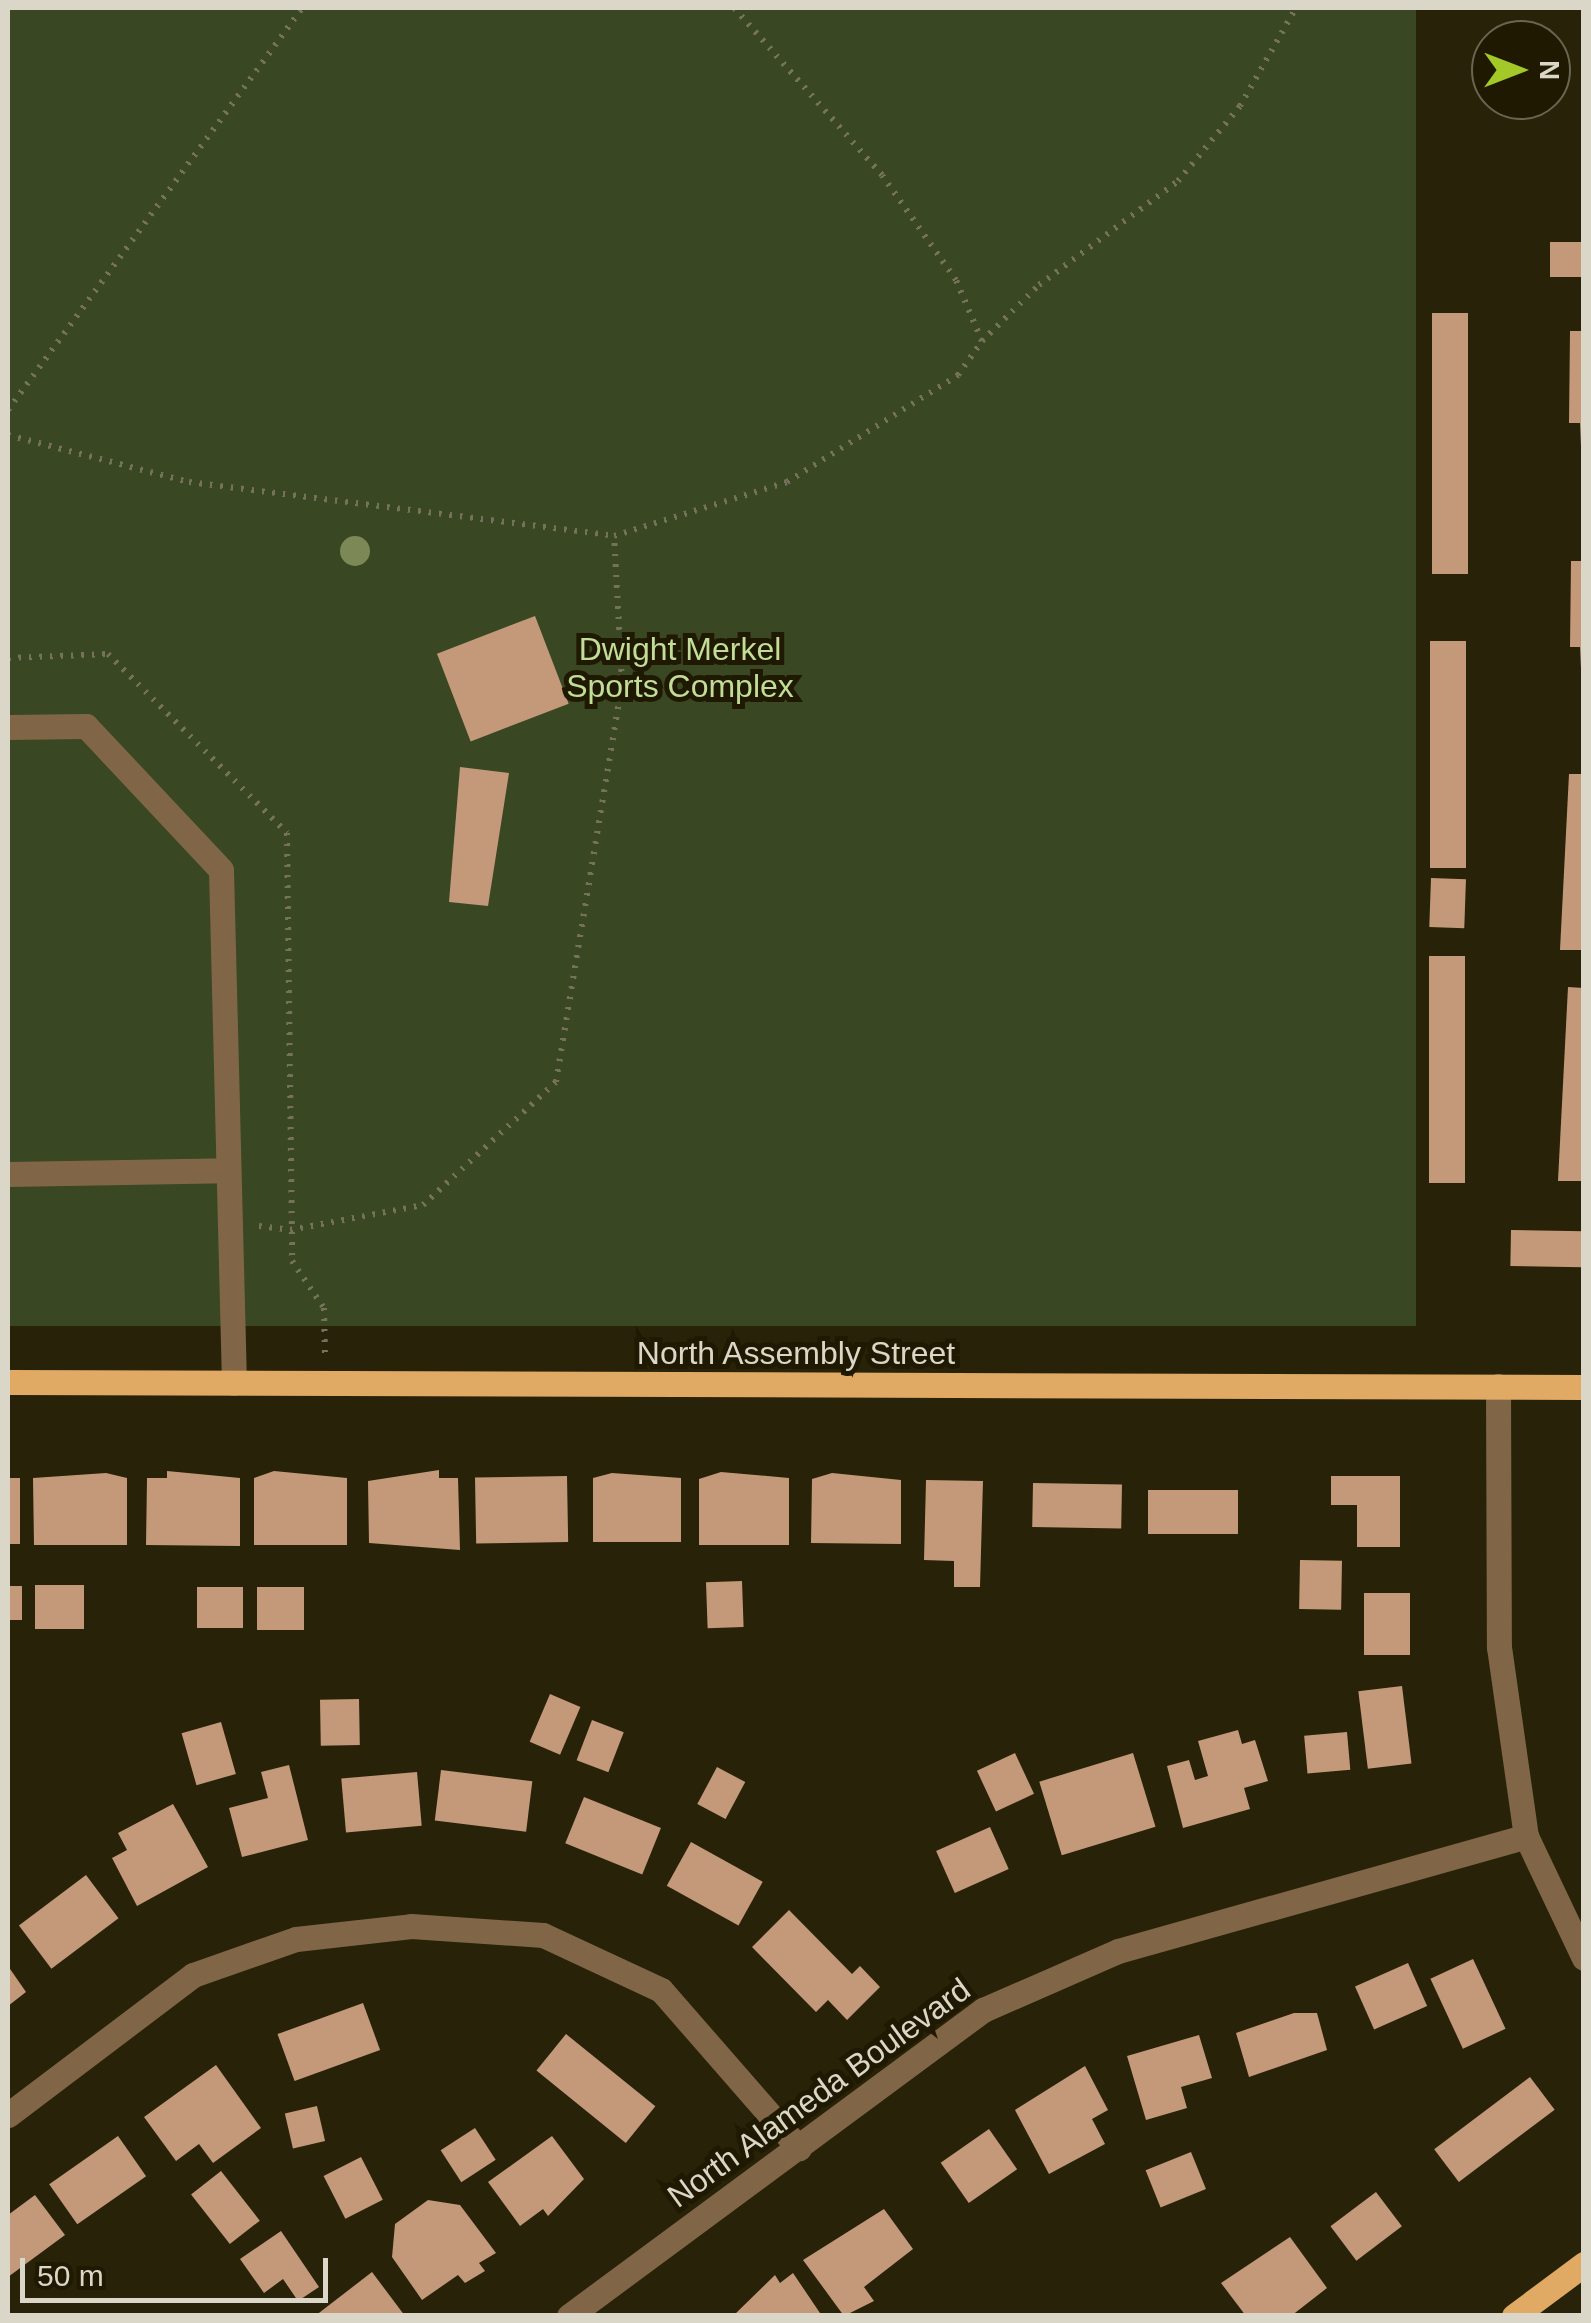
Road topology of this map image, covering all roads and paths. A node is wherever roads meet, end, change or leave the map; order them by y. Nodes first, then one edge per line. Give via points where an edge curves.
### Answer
1 (302, 8) edge
2 (734, 8) edge
3 (1296, 8) edge
4 (982, 341) junction
5 (8, 410) edge
6 (8, 435) edge
7 (614, 536) junction
8 (8, 727) edge
9 (228, 1170) junction
10 (8, 1174) edge
11 (228, 1222) junction
12 (8, 1382) edge
13 (234, 1383) junction
14 (1498, 1386) junction
15 (1584, 1387) edge
16 (1526, 1836) junction
17 (1584, 1958) edge
18 (8, 2115) edge
19 (799, 2148) junction
20 (1584, 2264) edge
21 (569, 2316) edge
22 (1514, 2316) edge

1 - 5 path
2 - 4 path via 882,175 956,280
3 - 4 path via 1240,106 1178,181 1039,284
4 - 7 path via 958,375 787,482
6 - 7 path via 189,482
7 - 11 path via 622,682 556,1082 423,1205 290,1230
8 - 9 street via 86,726 221,870
9 - 10 street
9 - 11 street
11 - 13 street
12 - 13 main road, North Assembly Street
13 - 14 main road, North Assembly Street
14 - 15 main road, North Assembly Street
14 - 16 street via 1499,1647
16 - 17 street
16 - 19 street, North Alameda Boulevard via 1118,1950 984,2010
18 - 19 street via 193,1974 296,1939 410,1926 544,1935 661,1990
19 - 21 street, North Alameda Boulevard
20 - 22 main road

